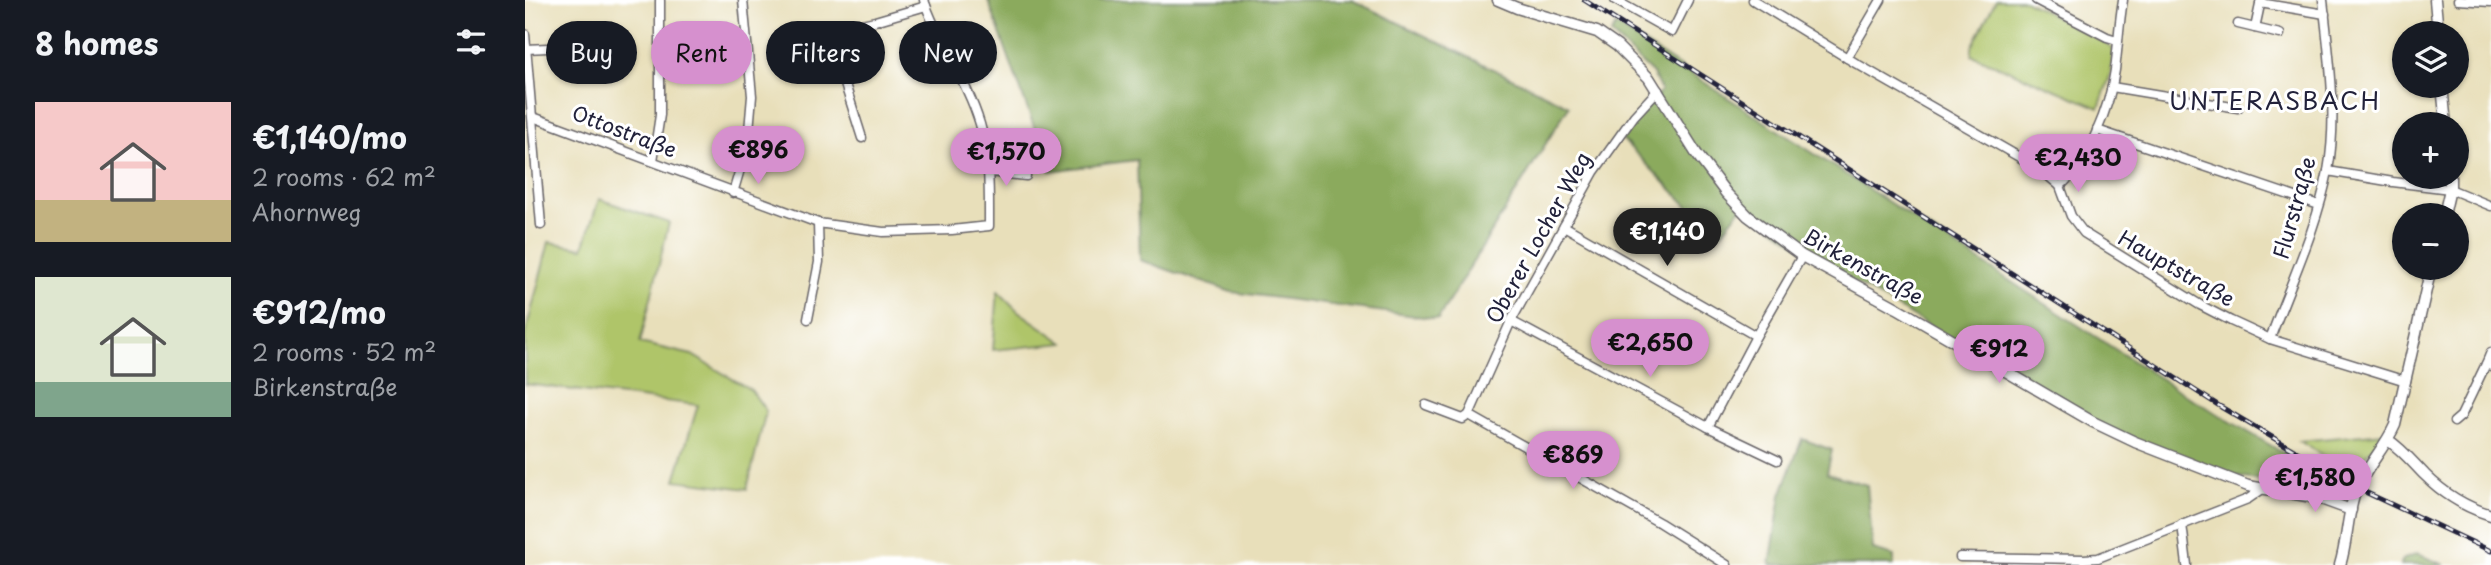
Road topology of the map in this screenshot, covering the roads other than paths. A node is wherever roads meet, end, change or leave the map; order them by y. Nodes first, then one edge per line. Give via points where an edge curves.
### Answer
1 (660, 0) edge
2 (743, 0) edge
3 (1498, 0) edge
4 (1615, 0) edge
5 (1688, 0) edge
6 (1753, 0) edge
7 (1881, 0) edge
8 (2036, 0) edge
9 (2123, 0) edge
10 (2323, 0) edge
11 (2435, 0) edge
12 (2458, 0) edge
13 (2261, 1) edge
14 (2491, 2) edge
15 (925, 3) edge
16 (2325, 15) junction
17 (2437, 21) edge
18 (2238, 24) dead end
19 (2255, 28) junction
20 (525, 34) edge
21 (2280, 34) dead end
22 (2117, 40) junction
23 (546, 48) edge
24 (526, 49) edge
25 (1847, 58) junction
26 (2112, 87) junction
27 (1658, 90) junction
28 (2238, 108) dead end
29 (533, 117) junction
30 (2097, 130) junction
31 (862, 138) dead end
32 (653, 161) junction
33 (2328, 171) junction
34 (989, 172) junction
35 (1026, 176) dead end
36 (2392, 180) edge
37 (2060, 186) junction
38 (2450, 189) joint
39 (733, 193) junction
40 (2447, 203) edge
41 (2319, 205) junction
42 (2491, 206) edge
43 (818, 223) junction
44 (541, 225) dead end
45 (1564, 226) junction
46 (1802, 256) junction
47 (2428, 280) edge
48 (808, 318) dead end
49 (1511, 321) junction
50 (1756, 336) junction
51 (2270, 339) junction
52 (2491, 352) edge
53 (2489, 365) edge
54 (2406, 381) junction
55 (1426, 405) dead end
56 (1469, 415) junction
57 (2454, 422) dead end
58 (1708, 427) junction
59 (2388, 440) junction
60 (1777, 460) dead end
61 (2265, 488) junction
62 (2351, 510) junction
63 (2491, 515) edge
64 (2182, 524) junction
65 (1961, 557) dead end
66 (2084, 562) edge
67 (1727, 565) edge
68 (2187, 565) edge
69 (2340, 565) edge

1 - 32 street via 660,115
2 - 39 street via 752,96 748,142
3 - 27 street, Birkenstraße via 1597,32 1617,46
4 - 5 street via 1672,32
6 - 25 street, Hauptstraße
7 - 25 street
8 - 22 street
9 - 22 street
10 - 16 street, Flurstraße
11 - 17 street
12 - 14 street
13 - 16 street
13 - 19 street
15 - 31 street via 839,29 832,43
15 - 34 street via 980,124
16 - 33 street, Flurstraße via 2332,116
18 - 19 street
19 - 21 street
20 - 24 street
22 - 26 street
23 - 24 street
24 - 29 street
25 - 37 street, Hauptstraße via 2040,169
26 - 28 street
26 - 30 street
27 - 45 street, Oberer Locher Weg via 1608,152
27 - 46 street, Birkenstraße via 1688,142 1726,193 1755,223
29 - 32 street, Ottostraße
29 - 44 street
30 - 37 street via 2077,169
30 - 41 street
32 - 39 street, Ottostraße
33 - 36 street
33 - 41 street, Flurstraße
34 - 35 street
34 - 43 street, Ottostraße via 989,226 883,232
37 - 51 street, Hauptstraße via 2077,225 2092,240 2200,305
38 - 40 street
38 - 42 street
39 - 43 street, Ottostraße
41 - 51 street, Flurstraße
43 - 48 street via 819,262
45 - 49 street, Oberer Locher Weg
45 - 50 street
46 - 50 street
46 - 61 street, Birkenstraße via 2093,422 2214,473
47 - 54 street
49 - 56 street, Oberer Locher Weg
49 - 58 street
50 - 58 street
51 - 54 street, Hauptstraße
52 - 53 street
53 - 57 street
54 - 59 street
55 - 56 street via 1463,419
56 - 67 street
58 - 60 street
59 - 62 street via 2371,463
59 - 63 street via 2440,489
61 - 62 street, Birkenstraße
61 - 64 street
62 - 69 street
64 - 66 street
64 - 68 street
65 - 66 street

